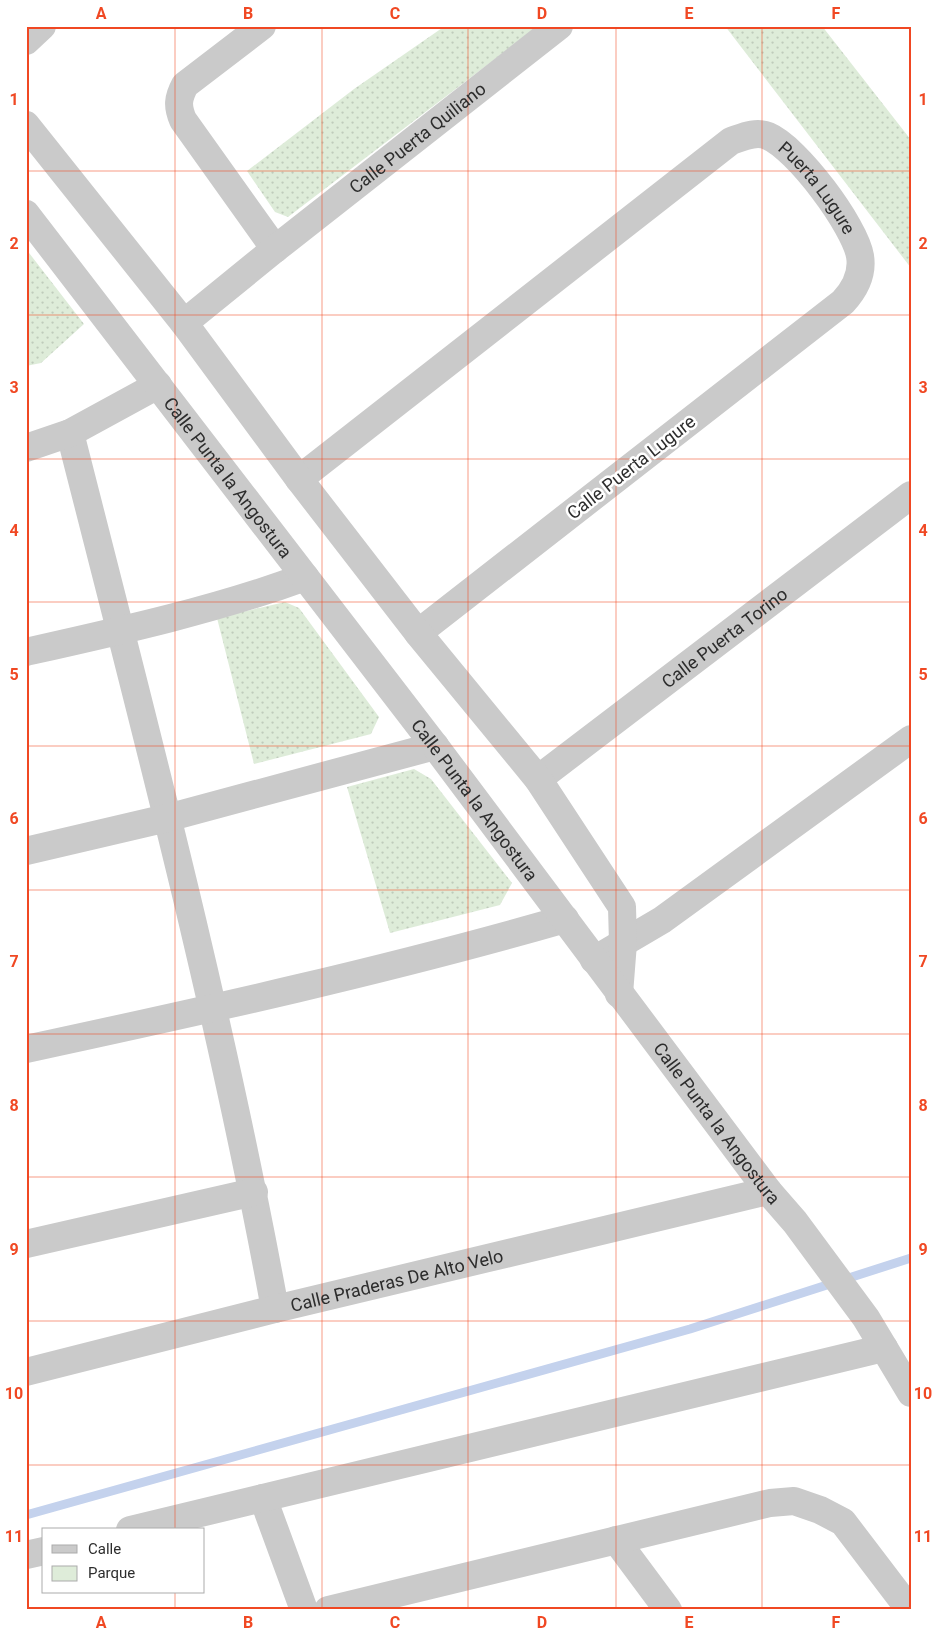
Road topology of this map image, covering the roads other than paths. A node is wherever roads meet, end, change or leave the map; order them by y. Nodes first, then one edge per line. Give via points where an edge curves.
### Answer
1 (42, 26) edge
2 (262, 26) edge
3 (559, 26) edge
4 (26, 41) edge
5 (26, 125) edge
6 (26, 214) edge
7 (275, 248) junction
8 (843, 302) joint
9 (184, 323) junction
10 (158, 385) junction
11 (70, 433) junction
12 (26, 448) edge
13 (299, 479) junction
14 (911, 495) edge
15 (305, 577) junction
16 (120, 631) junction
17 (418, 633) junction
18 (26, 652) edge
19 (911, 739) edge
20 (435, 746) junction
21 (538, 779) junction
22 (167, 818) junction
23 (26, 851) edge
24 (565, 920) junction
25 (623, 943) junction
26 (594, 960) junction
27 (620, 994) junction
28 (212, 1009) junction
29 (26, 1049) edge
30 (768, 1191) junction
31 (254, 1192) junction
32 (26, 1244) edge
33 (275, 1309) junction
34 (884, 1348) junction
35 (26, 1372) edge
36 (911, 1393) edge
37 (263, 1498) junction
38 (138, 1528) edge
39 (616, 1540) junction
40 (42, 1551) edge
41 (26, 1555) edge
42 (406, 1601) edge
43 (304, 1610) edge
44 (328, 1610) edge
45 (668, 1610) edge
46 (910, 1610) edge

1 - 4 street
2 - 7 street via 185,85 178,108 182,120
3 - 7 street, Calle Puerta Quiliano
5 - 9 street
6 - 10 street, Calle Punta la Angostura
7 - 9 street, Calle Puerta Quiliano
8 - 13 street, Puerta Lugure via 854,290 859,276 860,258 855,240 824,190 790,150 768,136 750,134 731,141 714,154
8 - 17 street, Calle Puerta Lugure
9 - 13 street
10 - 11 street
10 - 15 street, Calle Punta la Angostura
11 - 12 street
11 - 16 street
13 - 17 street
14 - 21 street, Calle Puerta Torino
15 - 16 street via 262,593
15 - 20 street, Calle Punta la Angostura
16 - 18 street
16 - 22 street
17 - 21 street
19 - 25 street via 662,920
20 - 22 street
20 - 24 street, Calle Punta la Angostura
21 - 25 street via 622,907
22 - 23 street
22 - 28 street
24 - 26 street, Calle Punta la Angostura
24 - 28 street
25 - 26 street
25 - 27 street
26 - 27 street, Calle Punta la Angostura
27 - 30 street, Calle Punta la Angostura
28 - 29 street
28 - 31 street
30 - 33 street, Calle Praderas De Alto Velo
30 - 34 street, Calle Punta la Angostura via 866,1318
31 - 32 street
31 - 33 street
33 - 35 street, Calle Praderas De Alto Velo
34 - 36 street, Calle Punta la Angostura
34 - 37 street
37 - 38 street
37 - 43 street
39 - 42 street
39 - 45 street
39 - 46 street via 770,1502 794,1502 843,1522
40 - 41 street
42 - 44 street

